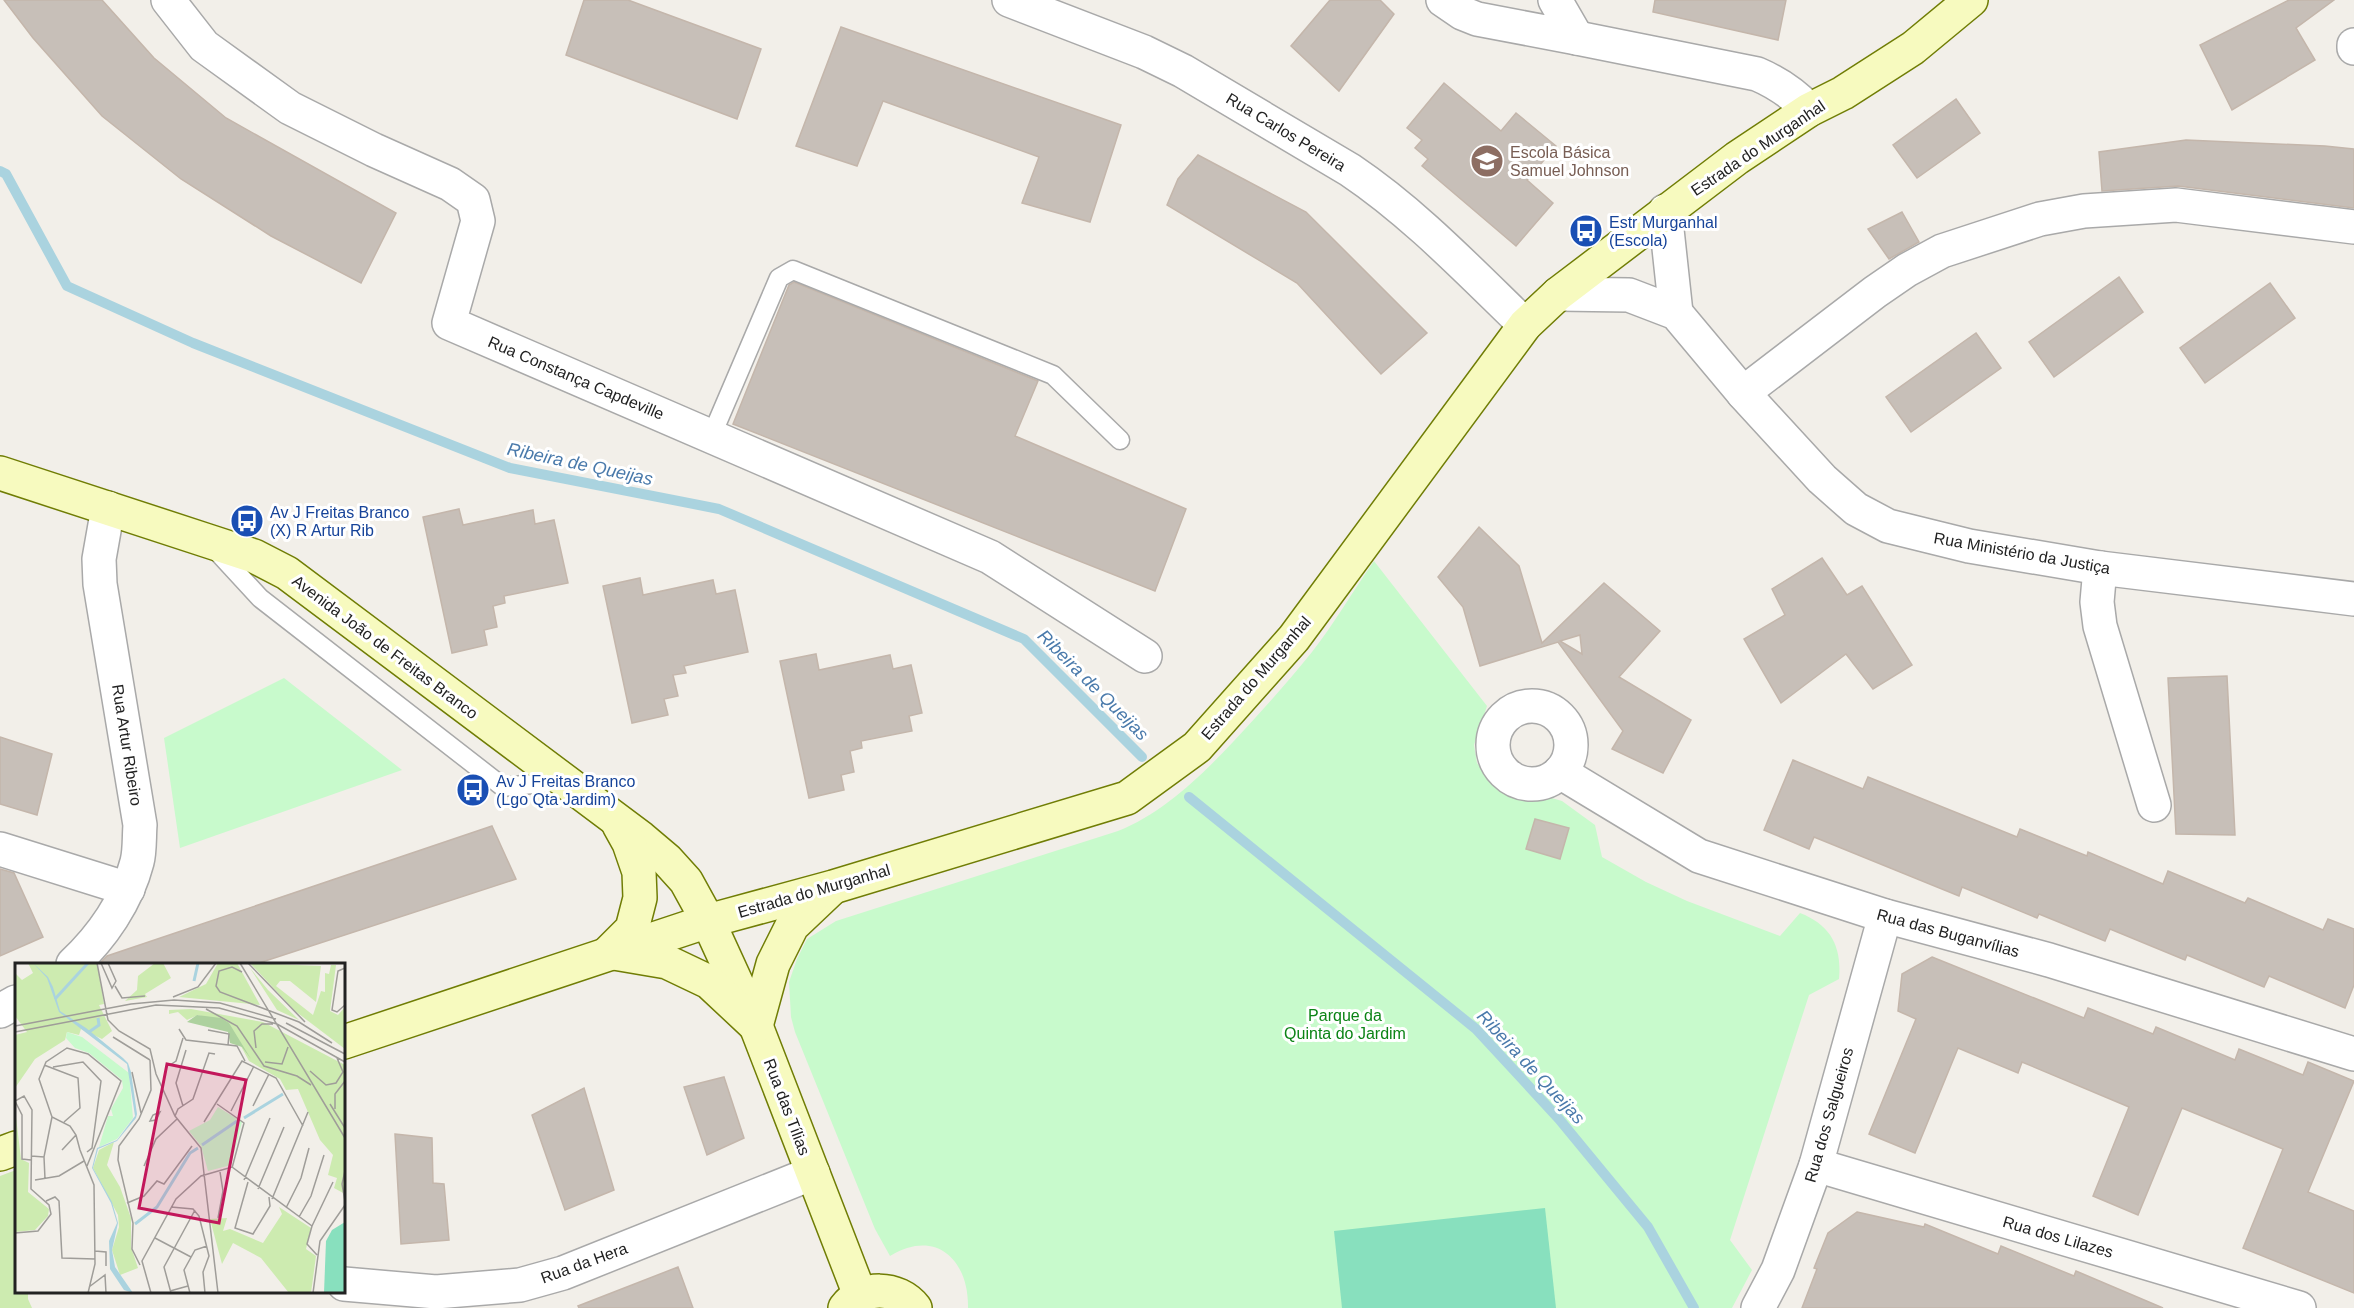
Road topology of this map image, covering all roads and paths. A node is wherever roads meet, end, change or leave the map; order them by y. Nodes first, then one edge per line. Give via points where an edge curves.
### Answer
1 (168, 0) edge
2 (1009, 0) edge
3 (1443, 0) edge
4 (1555, 0) edge
5 (1971, 0) edge
6 (1577, 38) junction
7 (1809, 110) junction
8 (1665, 212) junction
9 (2354, 227) edge
10 (1558, 294) junction
11 (1676, 313) junction
12 (1525, 326) junction
13 (1743, 393) junction
14 (711, 436) junction
15 (1120, 440) dead end
16 (0, 473) edge
17 (108, 508) junction
18 (2100, 568) junction
19 (2354, 599) edge
20 (1145, 656) dead end
21 (1560, 772) dead end
22 (2154, 805) dead end
23 (616, 820) junction
24 (0, 849) edge
25 (833, 887) junction
26 (128, 889) junction
27 (1886, 916) junction
28 (708, 921) junction
29 (609, 952) junction
30 (74, 963) edge
31 (15, 1003) edge
32 (0, 1011) edge
33 (756, 1026) junction
34 (345, 1041) edge
35 (2354, 1054) edge
36 (15, 1148) edge
37 (0, 1154) edge
38 (1816, 1165) junction
39 (813, 1173) junction
40 (345, 1284) edge
41 (852, 1302) edge
42 (915, 1308) edge
43 (1758, 1308) edge
44 (2299, 1308) edge

1 - 14 street, Rua Constança Capdeville via 204,46 290,108 450,184 473,200 478,221 449,323
2 - 12 street, Rua Carlos Pereira via 1183,71 1350,170 1418,224
3 - 6 street via 1477,18
4 - 6 street
5 - 7 street, Estrada do Murganhal via 1913,48
6 - 7 street via 1757,74 1796,96
7 - 8 street, Estrada do Murganhal
8 - 10 street, Estrada do Murganhal
8 - 11 street
9 - 13 street via 2176,205 2084,211 2040,219 1942,251 1907,270
10 - 11 street, Rua Ministério da Justiça via 1629,295
10 - 12 street, Estrada do Murganhal
11 - 13 street, Rua Ministério da Justiça
12 - 25 street, Estrada do Murganhal via 1294,638 1197,747 1127,798
13 - 18 street, Rua Ministério da Justiça via 1822,479 1856,509 1888,526 1969,546
14 - 15 lane via 779,278 793,270 1053,375
14 - 20 street, Rua Constança Capdeville via 990,557
16 - 17 street, Avenida João de Freitas Branco
17 - 23 street, Avenida João de Freitas Branco via 254,556 287,573
17 - 26 street, Rua Artur Ribeiro via 99,559 100,584 140,825 138,860
18 - 19 street, Rua Ministério da Justiça
18 - 22 street via 2100,626
21 - 27 street, Rua das Buganvílias via 1699,856
23 - 28 street, Avenida João de Freitas Branco via 667,860 686,881
23 - 29 street via 639,872 640,898 632,929
24 - 26 street
25 - 28 street, Estrada do Murganhal
25 - 33 street via 792,926 773,964
26 - 30 street, Rua Artur Ribeiro via 96,943
27 - 35 street, Rua das Buganvílias via 2049,960
27 - 38 street, Rua dos Salgueiros
28 - 29 street, Estrada do Murganhal
28 - 33 street, Rua das Tílias
29 - 33 street via 667,962 709,982
29 - 34 street, Estrada do Murganhal
31 - 32 street
33 - 39 street, Rua das Tílias
36 - 37 street
38 - 43 street, Rua dos Salgueiros via 1778,1270
38 - 44 street, Rua dos Lilazes
39 - 40 street, Rua da Hera via 563,1273 520,1285 436,1293
39 - 41 street, Rua das Tílias
41 - 42 street via 873,1291 887,1291 900,1295

